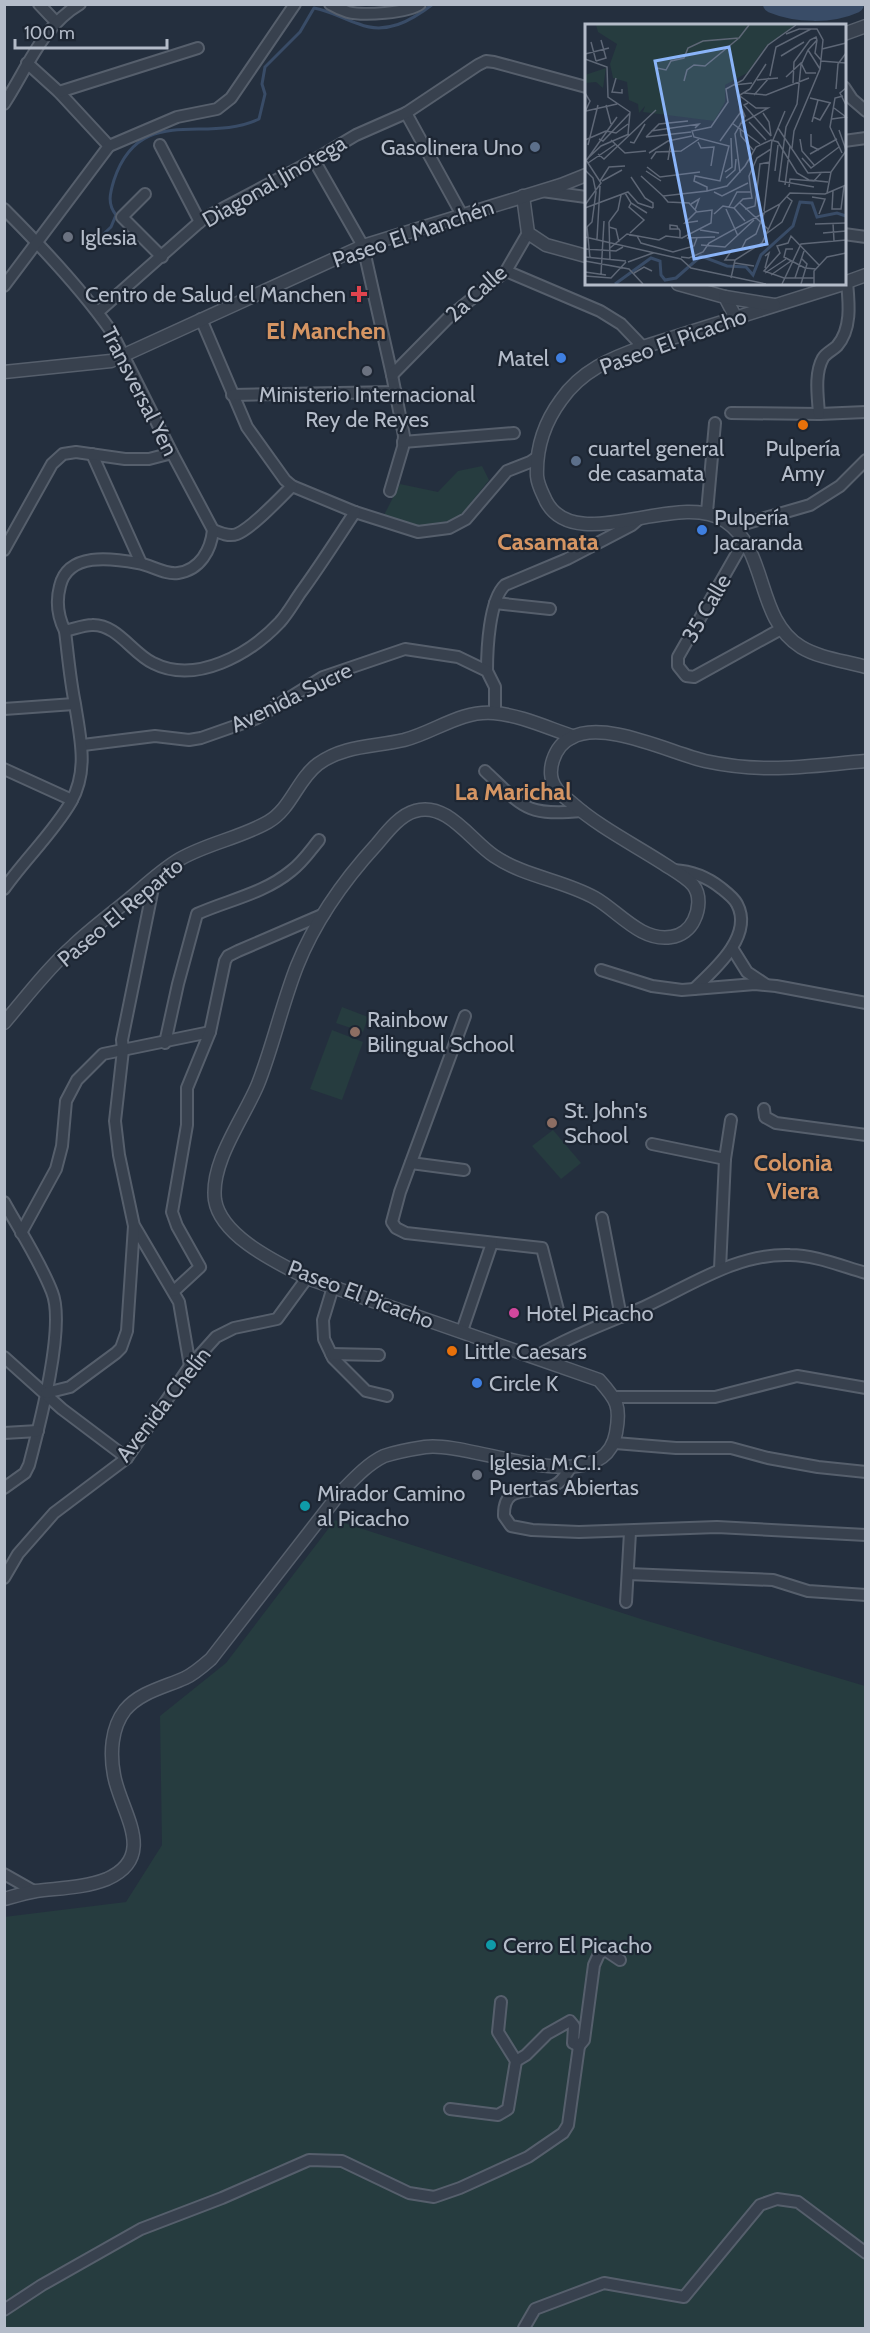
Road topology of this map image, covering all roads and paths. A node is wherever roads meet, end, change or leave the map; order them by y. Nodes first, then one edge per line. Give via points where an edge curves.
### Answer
1 (39, 4) edge
2 (80, 4) edge
3 (295, 4) edge
4 (330, 4) edge
5 (420, 4) edge
6 (56, 22) junction
7 (866, 26) edge
8 (846, 33) edge
9 (198, 48) dead end
10 (27, 63) junction
11 (585, 87) edge
12 (846, 90) edge
13 (59, 92) junction
14 (4, 104) edge
15 (866, 111) edge
16 (406, 113) junction
17 (866, 138) edge
18 (846, 141) edge
19 (160, 145) dead end
20 (109, 146) junction
21 (314, 160) junction
22 (585, 175) edge
23 (542, 191) junction
24 (145, 194) dead end
25 (523, 196) junction
26 (585, 197) edge
27 (4, 209) edge
28 (462, 215) junction
29 (200, 222) junction
30 (528, 233) junction
31 (846, 234) edge
32 (866, 237) edge
33 (38, 242) junction
34 (363, 246) junction
35 (162, 256) junction
36 (585, 256) edge
37 (506, 271) junction
38 (866, 275) edge
39 (846, 283) edge
40 (682, 285) edge
41 (839, 285) edge
42 (846, 285) edge
43 (4, 286) edge
44 (725, 297) junction
45 (775, 305) junction
46 (98, 312) junction
47 (736, 318) junction
48 (201, 319) junction
49 (643, 347) junction
50 (124, 357) junction
51 (4, 372) edge
52 (392, 375) junction
53 (396, 392) junction
54 (232, 395) junction
55 (866, 412) edge
56 (731, 413) dead end
57 (819, 414) junction
58 (715, 423) dead end
59 (514, 433) dead end
60 (403, 442) junction
61 (172, 453) junction
62 (92, 454) junction
63 (536, 458) junction
64 (866, 460) edge
65 (292, 486) junction
66 (390, 491) dead end
67 (355, 512) junction
68 (708, 512) junction
69 (639, 519) junction
70 (734, 527) junction
71 (213, 530) junction
72 (744, 541) junction
73 (4, 550) edge
74 (141, 563) junction
75 (495, 603) junction
76 (550, 609) dead end
77 (781, 629) junction
78 (65, 631) junction
79 (866, 667) edge
80 (487, 671) junction
81 (75, 704) junction
82 (4, 709) edge
83 (495, 713) junction
84 (573, 736) junction
85 (83, 745) junction
86 (866, 761) edge
87 (4, 769) edge
88 (485, 771) dead end
89 (72, 800) junction
90 (582, 811) junction
91 (319, 840) dead end
92 (674, 870) junction
93 (155, 878) junction
94 (4, 889) edge
95 (324, 914) junction
96 (732, 948) junction
97 (601, 970) dead end
98 (765, 984) junction
99 (694, 989) junction
100 (866, 1004) edge
101 (465, 1016) dead end
102 (4, 1023) edge
103 (210, 1032) junction
104 (165, 1042) junction
105 (123, 1050) junction
106 (764, 1109) dead end
107 (731, 1120) dead end
108 (866, 1135) edge
109 (652, 1144) dead end
110 (725, 1159) junction
111 (411, 1163) junction
112 (464, 1170) dead end
113 (4, 1202) edge
114 (602, 1218) dead end
115 (134, 1226) junction
116 (21, 1233) junction
117 (492, 1243) junction
118 (720, 1269) junction
119 (866, 1273) edge
120 (307, 1278) junction
121 (333, 1287) junction
122 (174, 1291) junction
123 (559, 1314) dead end
124 (621, 1317) junction
125 (462, 1331) junction
126 (331, 1354) junction
127 (379, 1355) dead end
128 (4, 1357) edge
129 (535, 1357) junction
130 (190, 1366) junction
131 (866, 1388) edge
132 (46, 1393) junction
133 (387, 1396) dead end
134 (615, 1397) junction
135 (38, 1431) junction
136 (4, 1434) edge
137 (615, 1443) junction
138 (127, 1458) junction
139 (571, 1467) junction
140 (866, 1472) edge
141 (4, 1488) edge
142 (630, 1532) junction
143 (866, 1535) edge
144 (628, 1574) junction
145 (4, 1578) edge
146 (866, 1595) edge
147 (627, 1602) dead end
148 (4, 1874) edge
149 (34, 1891) junction
150 (4, 1899) edge
151 (620, 1960) dead end
152 (501, 2002) dead end
153 (579, 2046) junction
154 (516, 2061) junction
155 (450, 2109) dead end
156 (866, 2253) edge
157 (4, 2310) edge
158 (524, 2328) edge

1 - 6 street
2 - 6 street
3 - 20 street via 231,98 217,109 177,117
4 - 5 street via 368,14 414,9
6 - 10 street
7 - 8 street
9 - 13 street
10 - 13 street
10 - 14 street
11 - 16 street, Diagonal Jinotega via 486,61
12 - 15 street
13 - 20 street
16 - 21 street, Diagonal Jinotega via 356,135
16 - 28 street
17 - 18 street
19 - 29 street
20 - 33 street
21 - 29 street, Diagonal Jinotega
21 - 34 street
22 - 23 street, Paseo El Manchén
23 - 25 street, Paseo El Manchén
23 - 26 street
24 - 35 street via 122,218
25 - 28 street, Paseo El Manchén
25 - 30 street
27 - 33 street, Transversal Yen
28 - 34 street, Paseo El Manchén
29 - 35 street, Diagonal Jinotega
30 - 36 street via 546,245
30 - 37 street, 2a Calle
31 - 32 street
33 - 43 street
33 - 46 street, Transversal Yen
34 - 48 street, Paseo El Manchén
34 - 52 street
35 - 46 street, Diagonal Jinotega
37 - 49 street via 600,311 621,324
37 - 52 street, 2a Calle via 448,318
38 - 39 street, Paseo El Picacho
40 - 44 street
41 - 45 street, Paseo El Picacho
42 - 57 street via 848,324 819,370
44 - 45 street
44 - 47 street
45 - 47 street, Paseo El Picacho
46 - 50 street, Transversal Yen
47 - 49 street, Paseo El Picacho
48 - 50 street, Paseo El Manchén
48 - 54 street
49 - 63 street, Paseo El Picacho via 595,366 562,397 544,430
50 - 51 street, Paseo El Manchén
50 - 61 street, Transversal Yen
52 - 53 street
53 - 54 street
53 - 60 street
54 - 65 street via 247,427
55 - 57 street
56 - 57 street
58 - 68 street
59 - 60 street
60 - 66 street
61 - 62 street via 149,459
61 - 71 street, Transversal Yen
62 - 73 street via 63,454 52,464
62 - 74 street
63 - 67 street via 507,471 466,519 449,528 418,532
63 - 69 street, Paseo El Picacho via 537,484 549,507 566,520 591,525
64 - 70 street via 840,486 810,506
65 - 67 street
65 - 71 street via 236,535
67 - 78 street via 280,622 249,648 226,660 196,671 170,670 152,663 108,628 92,625
68 - 69 street, Paseo El Picacho via 684,510
68 - 70 street, Paseo El Picacho
69 - 75 street via 567,559 505,585
70 - 72 street, Paseo El Picacho
71 - 74 street via 212,545 194,567 177,573
72 - 77 street, Paseo El Picacho
72 - 77 street, 35 Calle via 678,657 678,666 686,676 694,677
74 - 78 street via 83,561 70,566 62,576 57,598
75 - 76 street
75 - 80 street
77 - 79 street, Paseo El Picacho via 802,647
78 - 81 street
80 - 83 street via 495,687
80 - 85 street, Avenida Sucre via 458,657 405,648 323,677 255,719 201,738 155,736
81 - 82 street
81 - 85 street
83 - 84 street, Paseo El Reparto
83 - 93 street, Paseo El Reparto via 476,713 446,722 405,740 343,750 314,766 282,812 269,822 204,846
84 - 86 street via 593,732 618,735 704,760 752,769
84 - 90 street, Paseo El Picacho via 558,750 551,766 552,779 556,789
85 - 89 street via 81,779
87 - 89 street
88 - 90 street via 526,808 547,813
89 - 94 street
90 - 92 street, Paseo El Picacho
91 - 104 street via 282,878 243,898 197,914
92 - 95 street, Paseo El Picacho via 693,885 698,910 689,928 680,935 657,937 575,887 513,868 476,843 447,816 425,809 411,812 393,826 353,871
92 - 96 street via 707,879 737,904 740,926
93 - 102 street, Paseo El Reparto via 74,944
93 - 105 street
95 - 103 street via 228,956
95 - 120 street, Paseo El Picacho via 298,964 257,1087 226,1149 215,1199 221,1215 239,1237
96 - 98 street via 747,972
96 - 99 street
97 - 99 street via 652,986
98 - 99 street
98 - 100 street
101 - 111 street
103 - 104 street
103 - 122 street via 188,1088 187,1125 172,1212 200,1267
104 - 105 street
105 - 115 street via 116,1137
105 - 116 street via 103,1054 70,1091 56,1169
106 - 108 street via 765,1117 776,1123
107 - 110 street
109 - 110 street
110 - 118 street
111 - 112 street
111 - 117 street via 392,1222 396,1228 406,1233
113 - 116 street
114 - 124 street
115 - 122 street
115 - 132 street via 127,1331 121,1348 70,1387
116 - 132 street via 53,1294 56,1333
117 - 123 street via 543,1249
117 - 125 street
118 - 119 street via 791,1254
118 - 124 street
120 - 121 street, Paseo El Picacho
120 - 130 street, Avenida Chelín via 277,1319 218,1336
121 - 125 street, Paseo El Picacho
121 - 126 street via 322,1320
122 - 130 street via 181,1307
124 - 129 street via 563,1340
125 - 129 street, Paseo El Picacho
126 - 127 street
126 - 133 street via 366,1391
128 - 132 street
129 - 134 street, Paseo El Picacho via 599,1380
130 - 138 street, Avenida Chelín
131 - 134 street via 797,1376 715,1397
132 - 135 street
132 - 138 street
134 - 137 street via 619,1412
135 - 136 street
135 - 141 street via 25,1473
137 - 139 street via 595,1462
137 - 140 street via 731,1448 818,1467
138 - 145 street, Avenida Chelín via 54,1513 18,1554
139 - 142 street via 557,1485 510,1495 504,1515 511,1526
139 - 149 street via 427,1447 384,1456 361,1473 339,1494 211,1659 188,1677 149,1692 126,1709 116,1726 111,1752 114,1777 132,1825 135,1845 127,1865 109,1878 88,1885
142 - 143 street via 717,1527
142 - 144 street
144 - 146 street via 772,1580 808,1591
144 - 147 street
148 - 149 street
149 - 150 street
151 - 153 street via 605,1950 599,1954 594,1965 584,2040
152 - 154 street via 498,2032
153 - 154 street via 573,2043 574,2026 570,2021 547,2034
153 - 157 street via 568,2125 556,2139 460,2188 434,2197 408,2193 342,2161 309,2160 141,2229
154 - 155 street via 505,2112 498,2115
156 - 158 street via 798,2202 777,2199 760,2205 684,2296 604,2283 535,2309

